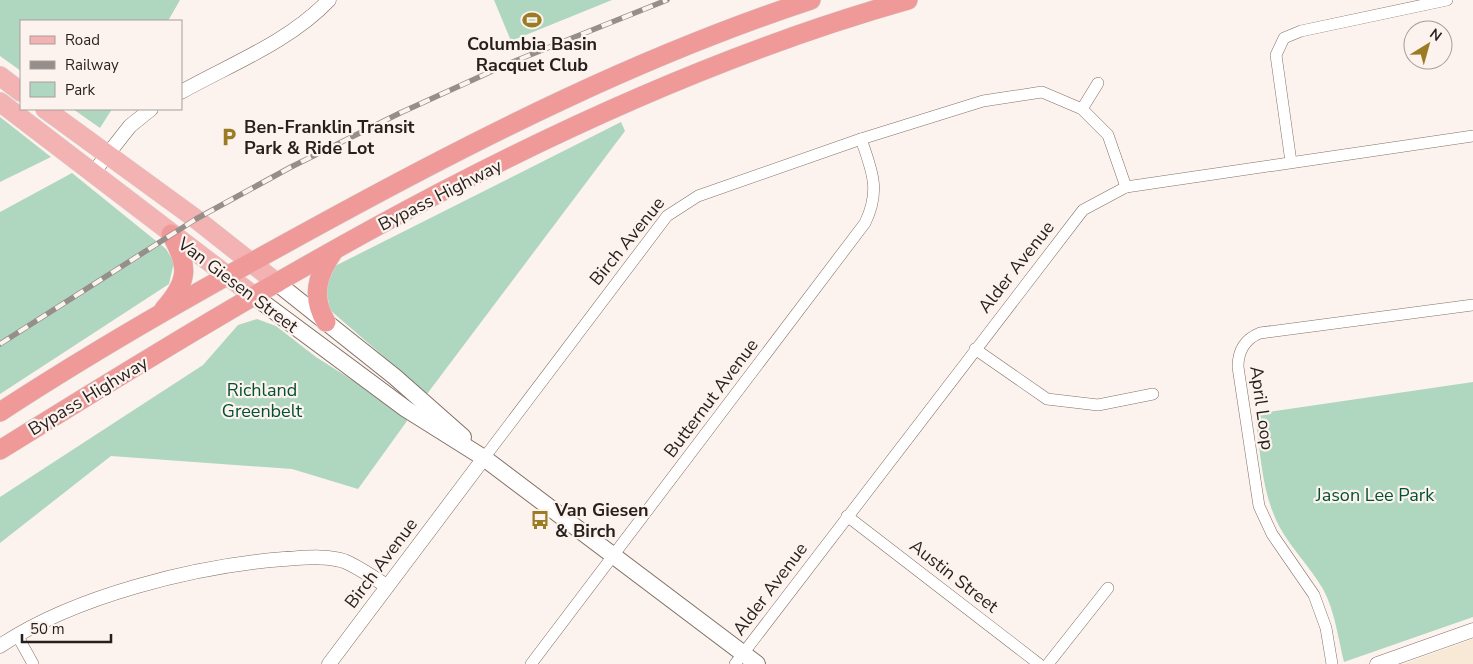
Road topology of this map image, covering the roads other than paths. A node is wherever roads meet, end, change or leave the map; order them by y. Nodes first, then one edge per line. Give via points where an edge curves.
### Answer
1 (329, 0) edge
2 (811, 0) edge
3 (908, 0) edge
4 (1447, 0) edge
5 (0, 76) edge
6 (1098, 83) dead end
7 (20, 91) edge
8 (182, 91) edge
9 (0, 102) edge
10 (1082, 109) junction
11 (46, 110) edge
12 (151, 110) edge
13 (1473, 136) edge
14 (861, 139) junction
15 (107, 154) junction
16 (1290, 162) junction
17 (93, 173) junction
18 (1126, 187) junction
19 (171, 234) junction
20 (335, 250) junction
21 (252, 262) junction
22 (227, 276) junction
23 (277, 283) junction
24 (254, 296) junction
25 (1473, 304) edge
26 (157, 317) junction
27 (326, 322) junction
28 (975, 349) junction
29 (1153, 394) dead end
30 (0, 412) edge
31 (0, 450) edge
32 (484, 458) junction
33 (847, 516) junction
34 (613, 556) junction
35 (387, 586) junction
36 (1108, 588) dead end
37 (1473, 630) edge
38 (17, 635) junction
39 (0, 646) edge
40 (739, 658) edge
41 (33, 664) edge
42 (328, 664) edge
43 (531, 664) edge
44 (757, 664) edge
45 (1039, 664) edge
46 (1048, 664) edge
47 (1332, 664) edge
48 (1377, 664) edge

1 - 8 street via 289,34
2 - 21 highway, Bypass Highway via 707,38 562,100 402,180
3 - 20 highway, Bypass Highway via 808,30 661,88 505,161
4 - 16 street via 1301,31 1284,38 1276,54
5 - 7 main road
6 - 10 street
9 - 17 main road, Van Giesen Street
10 - 14 street, Birch Avenue via 1042,92 983,101
10 - 18 street, Birch Avenue via 1108,135
11 - 15 main road, Van Giesen Street
12 - 15 street via 130,126
13 - 16 street, Alder Avenue
14 - 32 street, Birch Avenue via 698,196 667,216
14 - 34 street, Butternut Avenue via 874,178 873,206 865,223
15 - 17 street
15 - 21 main road, Van Giesen Street
16 - 18 street, Alder Avenue
17 - 19 main road, Van Giesen Street
18 - 28 street, Alder Avenue via 1083,210
19 - 22 main road, Van Giesen Street
19 - 26 highway via 183,261 184,274 180,289
20 - 23 highway, Bypass Highway
20 - 27 highway via 317,282 317,301
21 - 22 highway, Bypass Highway
21 - 23 main road, Van Giesen Street
22 - 24 main road, Van Giesen Street
22 - 26 highway, Bypass Highway
23 - 24 highway, Bypass Highway
23 - 27 main road, Van Giesen Street
24 - 31 highway, Bypass Highway
24 - 32 main road, Van Giesen Street via 406,409
25 - 47 street, April Loop via 1260,333 1250,338 1242,348 1238,367 1259,506 1272,534 1314,595 1326,628
26 - 30 highway, Bypass Highway
27 - 32 main road, Van Giesen Street via 418,397
28 - 29 street via 1047,399 1098,405
28 - 33 street, Alder Avenue
32 - 34 main road, Van Giesen Street
32 - 35 street, Birch Avenue
33 - 40 street, Alder Avenue
33 - 45 street, Austin Street
34 - 40 main road, Van Giesen Street
34 - 43 street, Butternut Avenue
35 - 38 street via 343,561 311,557 259,561 151,582 80,606
35 - 42 street, Birch Avenue
36 - 46 street
37 - 48 street
38 - 39 street
38 - 41 street
40 - 44 main road, Van Giesen Street

